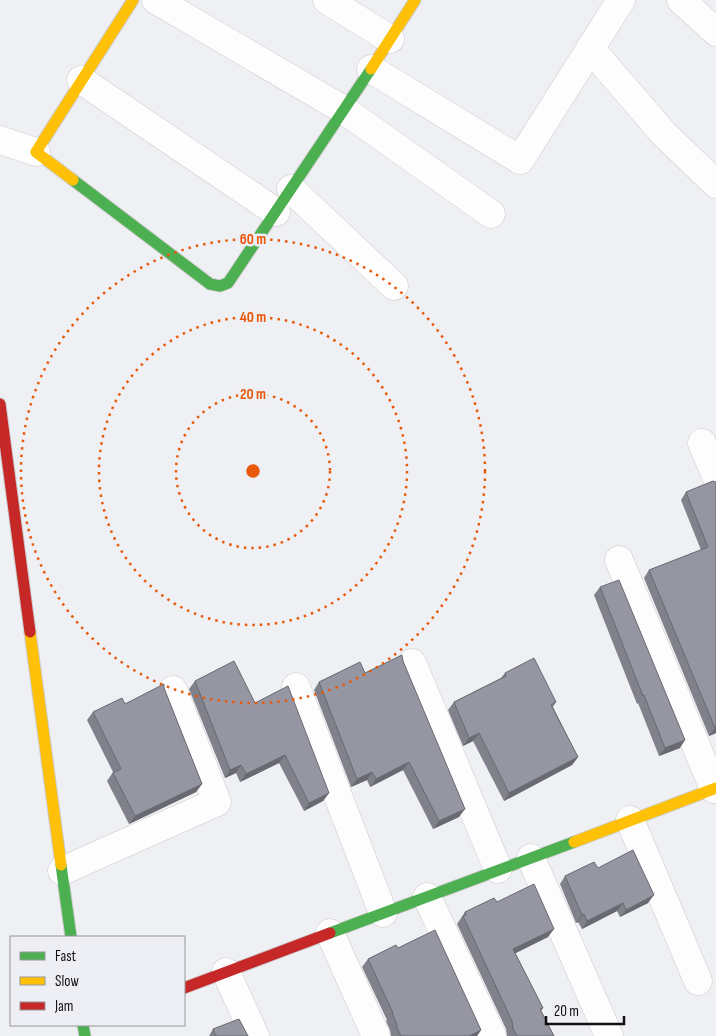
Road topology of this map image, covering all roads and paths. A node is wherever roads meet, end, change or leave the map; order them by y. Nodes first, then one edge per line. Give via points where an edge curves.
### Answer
1 (134, 0) edge
2 (156, 0) edge
3 (327, 0) edge
4 (415, 0) edge
5 (621, 0) edge
6 (687, 2) edge
7 (716, 32) edge
8 (390, 39) junction
9 (590, 48) junction
10 (371, 68) junction
11 (81, 80) junction
12 (344, 110) junction
13 (0, 140) edge
14 (36, 152) junction
15 (716, 184) edge
16 (291, 189) junction
17 (276, 212) junction
18 (491, 214) dead end
19 (394, 286) dead end
20 (1, 407) edge
21 (702, 443) dead end
22 (716, 476) edge
23 (619, 560) dead end
24 (412, 663) dead end
25 (296, 686) dead end
26 (173, 690) dead end
27 (715, 788) edge
28 (630, 820) junction
29 (531, 858) junction
30 (498, 869) junction
31 (62, 871) junction
32 (427, 897) junction
33 (383, 913) junction
34 (330, 933) junction
35 (71, 936) edge
36 (226, 972) junction
37 (698, 981) dead end
38 (185, 988) edge
39 (256, 1036) edge
40 (376, 1036) edge
41 (492, 1036) edge
42 (609, 1036) edge

1 - 11 street
2 - 12 street
3 - 8 street
4 - 8 street
5 - 9 street
6 - 7 street
8 - 10 street
9 - 10 street via 520,160
9 - 15 street via 664,134
10 - 12 street
11 - 14 street
11 - 17 street
12 - 16 street
12 - 18 street
13 - 14 street
14 - 17 street via 210,284 220,286 228,283
16 - 17 street
16 - 19 street
20 - 31 street
21 - 22 street
23 - 27 street
24 - 30 street
25 - 33 street
26 - 31 street via 217,802
27 - 28 street
28 - 29 street
28 - 37 street
29 - 30 street
29 - 42 street
30 - 32 street
31 - 35 street
32 - 33 street
32 - 41 street
33 - 34 street
34 - 36 street
34 - 40 street
36 - 38 street
36 - 39 street

